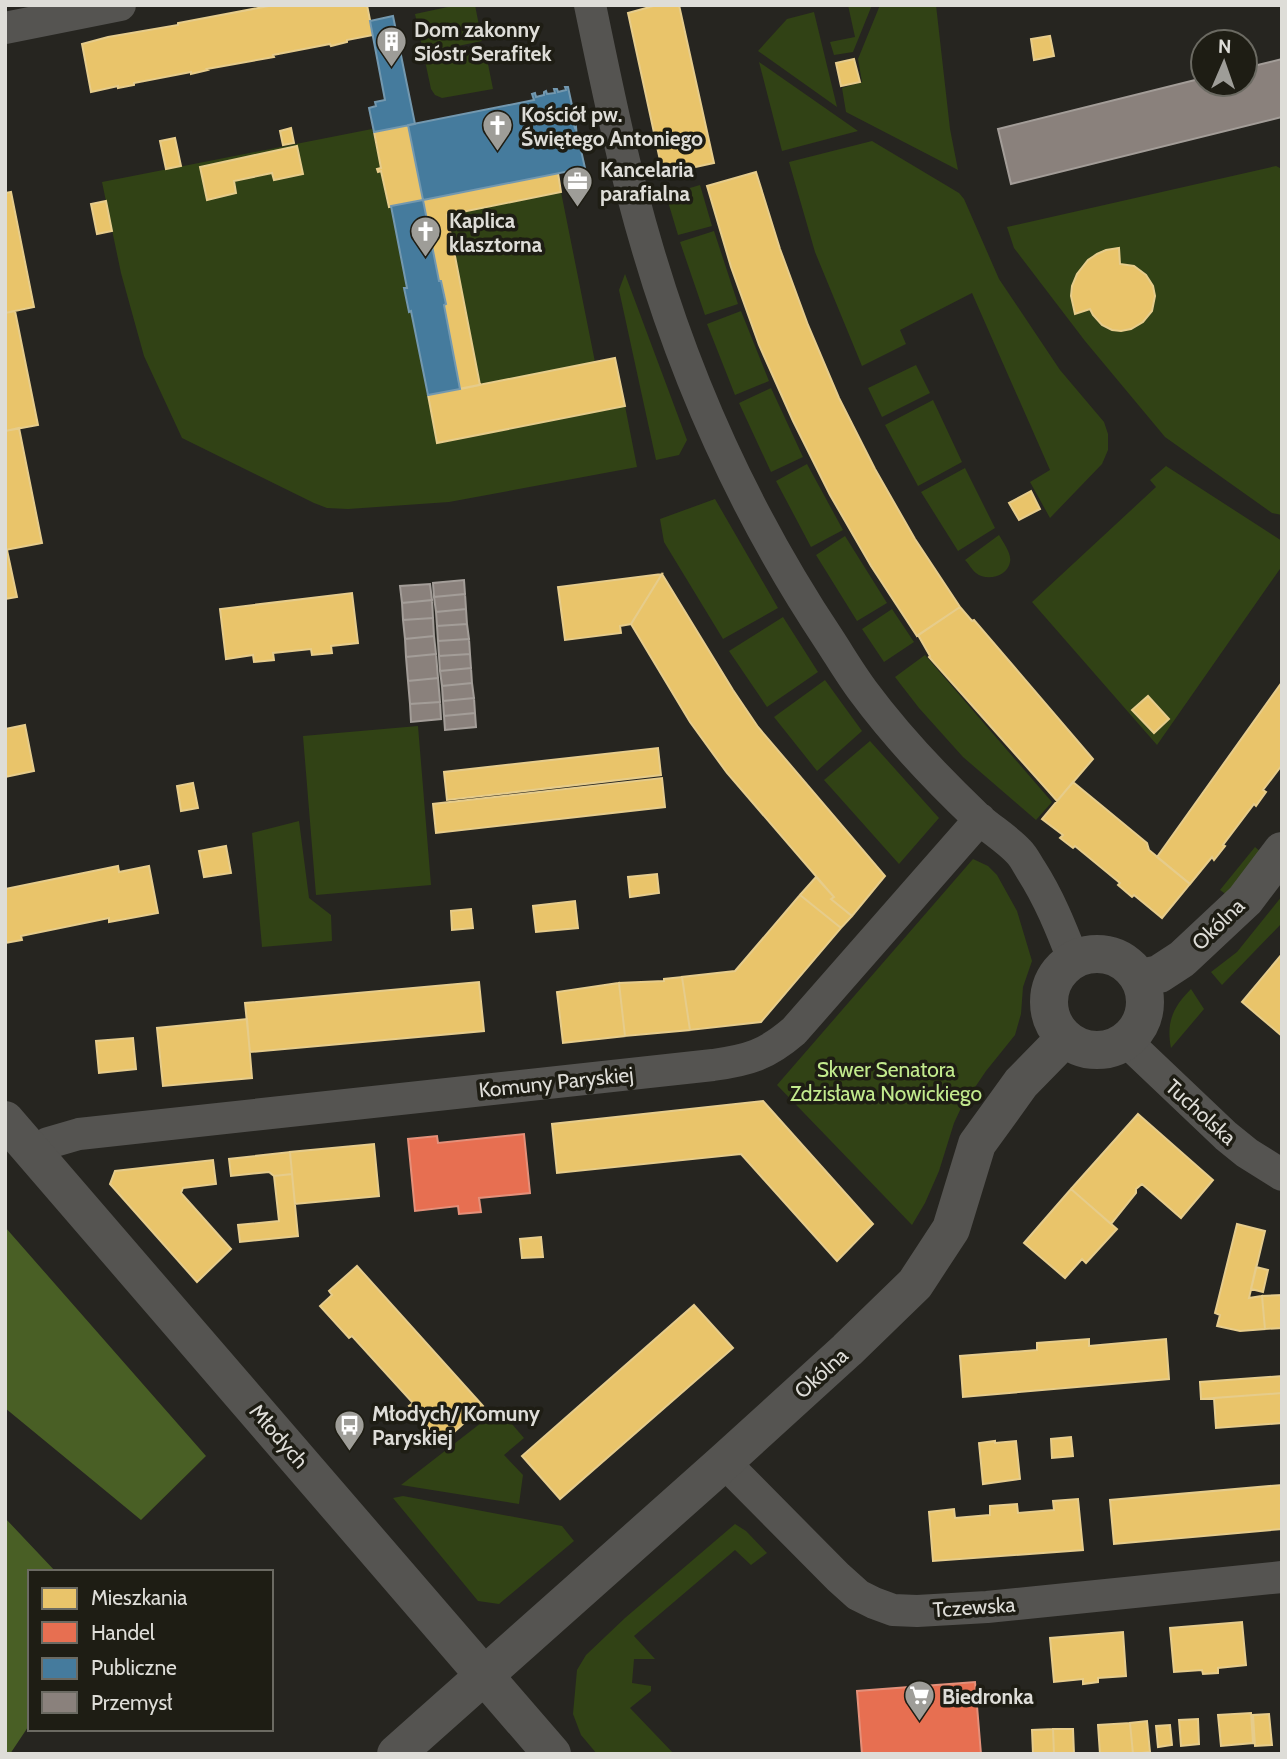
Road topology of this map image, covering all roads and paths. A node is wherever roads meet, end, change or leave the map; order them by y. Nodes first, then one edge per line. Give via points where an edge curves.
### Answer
1 (120, 5) edge
2 (590, 5) edge
3 (5, 28) edge
4 (980, 819) junction
5 (1282, 850) edge
6 (1073, 959) junction
7 (1140, 978) junction
8 (1065, 1038) junction
9 (1126, 1041) junction
10 (5, 1119) edge
11 (35, 1153) junction
12 (1282, 1175) edge
13 (724, 1462) junction
14 (1282, 1577) edge
15 (495, 1665) junction
16 (403, 1747) edge
17 (552, 1754) edge

1 - 3 street
2 - 4 street via 648,252 733,474 791,581 862,690 903,741
4 - 6 street via 1020,852 1056,915
4 - 11 street, Komuny Paryskiej via 794,1031 757,1056 713,1065 79,1134 48,1143
5 - 7 street, Okólna via 1245,900 1182,959 1159,974
6 - 7 street via 1103,953 1118,958
6 - 8 street via 1061,969 1048,996 1049,1012
7 - 9 street via 1144,1012
8 - 9 street via 1095,1050
8 - 13 street, Okólna via 1021,1083 977,1144 951,1229 915,1284
9 - 12 street, Tucholska via 1226,1136
10 - 11 street, Młodych
11 - 15 street, Młodych via 365,1535
13 - 14 street, Tczewska via 858,1595 893,1609 987,1607
13 - 15 street, Okólna
15 - 16 street, Okólna
15 - 17 street, Młodych

